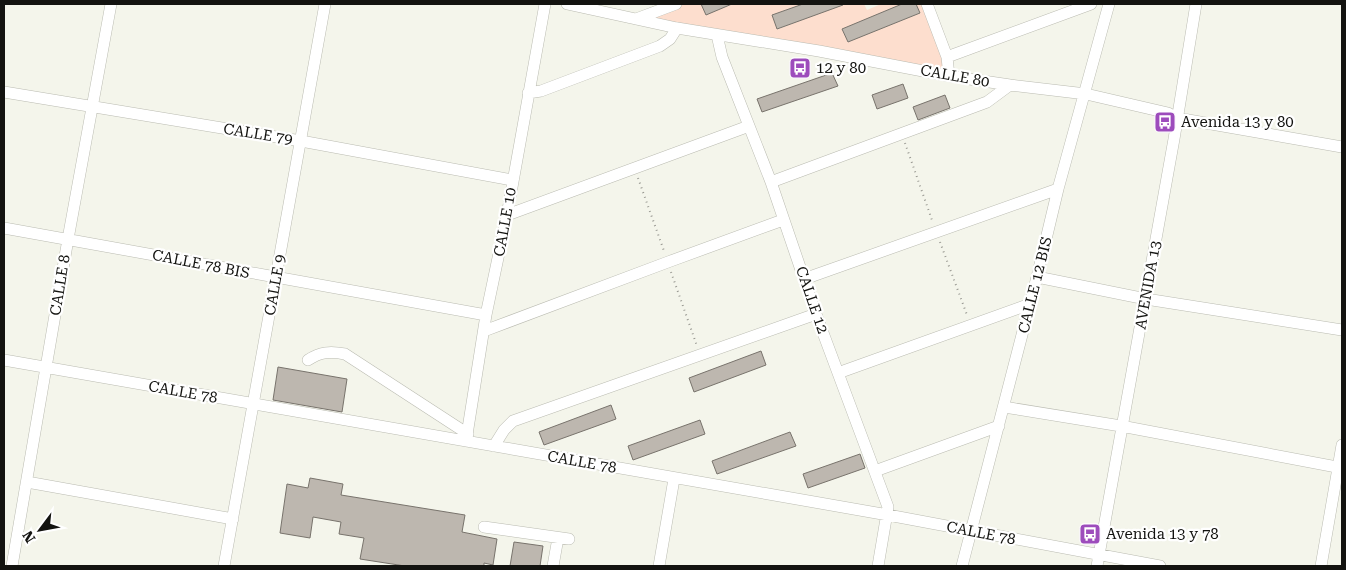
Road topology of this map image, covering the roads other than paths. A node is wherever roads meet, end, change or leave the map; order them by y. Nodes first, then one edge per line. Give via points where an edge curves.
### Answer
1 (111, 4) edge
2 (325, 4) edge
3 (545, 4) edge
4 (568, 4) edge
5 (676, 4) edge
6 (927, 4) edge
7 (1090, 4) edge
8 (1109, 4) edge
9 (1196, 4) edge
10 (636, 19) junction
11 (677, 28) junction
12 (717, 35) junction
13 (947, 57) junction
14 (949, 76) junction
15 (1010, 85) junction
16 (4, 92) edge
17 (528, 93) junction
18 (1086, 94) junction
19 (92, 108) junction
20 (1177, 118) junction
21 (749, 126) junction
22 (300, 141) junction
23 (1342, 147) edge
24 (512, 180) junction
25 (771, 182) junction
26 (1058, 189) junction
27 (507, 215) junction
28 (783, 220) junction
29 (4, 228) edge
30 (68, 239) junction
31 (1038, 277) junction
32 (276, 278) junction
33 (804, 280) junction
34 (1146, 299) junction
35 (1030, 304) junction
36 (816, 314) junction
37 (486, 316) junction
38 (1342, 330) edge
39 (484, 331) junction
40 (4, 360) edge
41 (308, 360) dead end
42 (46, 368) junction
43 (838, 373) junction
44 (254, 404) junction
45 (1004, 407) junction
46 (999, 426) junction
47 (1121, 426) junction
48 (467, 437) junction
49 (1342, 445) edge
50 (494, 446) junction
51 (1340, 467) edge
52 (875, 471) junction
53 (674, 479) junction
54 (27, 482) junction
55 (888, 515) junction
56 (233, 519) junction
57 (484, 527) dead end
58 (971, 531) junction
59 (1097, 561) edge
60 (12, 566) edge
61 (224, 566) edge
62 (553, 566) edge
63 (659, 566) edge
64 (878, 566) edge
65 (962, 566) edge
66 (1160, 566) edge
67 (1321, 566) edge

1 - 19 street, CALLE 8
2 - 22 street, CALLE 9
3 - 17 street, CALLE 10
4 - 10 street, CALLE 80
5 - 10 street
6 - 13 street
7 - 13 street
8 - 18 street, CALLE 12 BIS
9 - 20 street, AVENIDA 13
10 - 11 street, CALLE 80
11 - 12 street, CALLE 80
11 - 17 street via 660,46
12 - 14 street, CALLE 80
12 - 21 street, CALLE 12 via 722,57
13 - 14 street
14 - 15 street, CALLE 80
15 - 18 street, CALLE 80
15 - 25 street via 988,102
16 - 19 street, CALLE 79
17 - 24 street, CALLE 10
18 - 20 street, CALLE 80 via 1168,113
18 - 26 street, CALLE 12 BIS
19 - 22 street, CALLE 79
19 - 30 street, CALLE 8
20 - 23 street, CALLE 80
20 - 34 street, AVENIDA 13
21 - 25 street, CALLE 12
21 - 27 street
22 - 24 street, CALLE 79
22 - 32 street, CALLE 9
24 - 27 street, CALLE 10
25 - 28 street, CALLE 12
26 - 31 street, CALLE 12 BIS
26 - 33 street
27 - 37 street, CALLE 10
28 - 33 street, CALLE 12
28 - 39 street
29 - 30 street, CALLE 78 BIS
30 - 32 street, CALLE 78 BIS
30 - 42 street, CALLE 8
31 - 34 street
31 - 35 street, CALLE 12 BIS
32 - 37 street, CALLE 78 BIS
32 - 44 street, CALLE 9
33 - 36 street, CALLE 12
34 - 38 street
34 - 47 street, AVENIDA 13
35 - 43 street
35 - 45 street, CALLE 12 BIS
36 - 43 street, CALLE 12
36 - 50 street via 513,422
37 - 39 street, CALLE 10
39 - 48 street, CALLE 10
40 - 42 street, CALLE 78
41 - 48 street via 326,352 345,354
42 - 44 street, CALLE 78
42 - 54 street, CALLE 8
43 - 52 street, CALLE 12
44 - 48 street, CALLE 78
44 - 56 street, CALLE 9
45 - 46 street, CALLE 12 BIS
45 - 47 street
46 - 52 street
46 - 58 street, CALLE 12 BIS
47 - 51 street
47 - 59 street, AVENIDA 13
48 - 50 street, CALLE 78
49 - 51 street
50 - 53 street, CALLE 78
51 - 67 street
52 - 55 street, CALLE 12
53 - 55 street, CALLE 78
53 - 63 street
54 - 56 street
54 - 60 street, CALLE 8
55 - 58 street, CALLE 78
55 - 64 street, CALLE 12
56 - 61 street, CALLE 9
57 - 62 street via 564,538
58 - 59 street, CALLE 78
58 - 65 street, CALLE 12 BIS
59 - 66 street, CALLE 78

